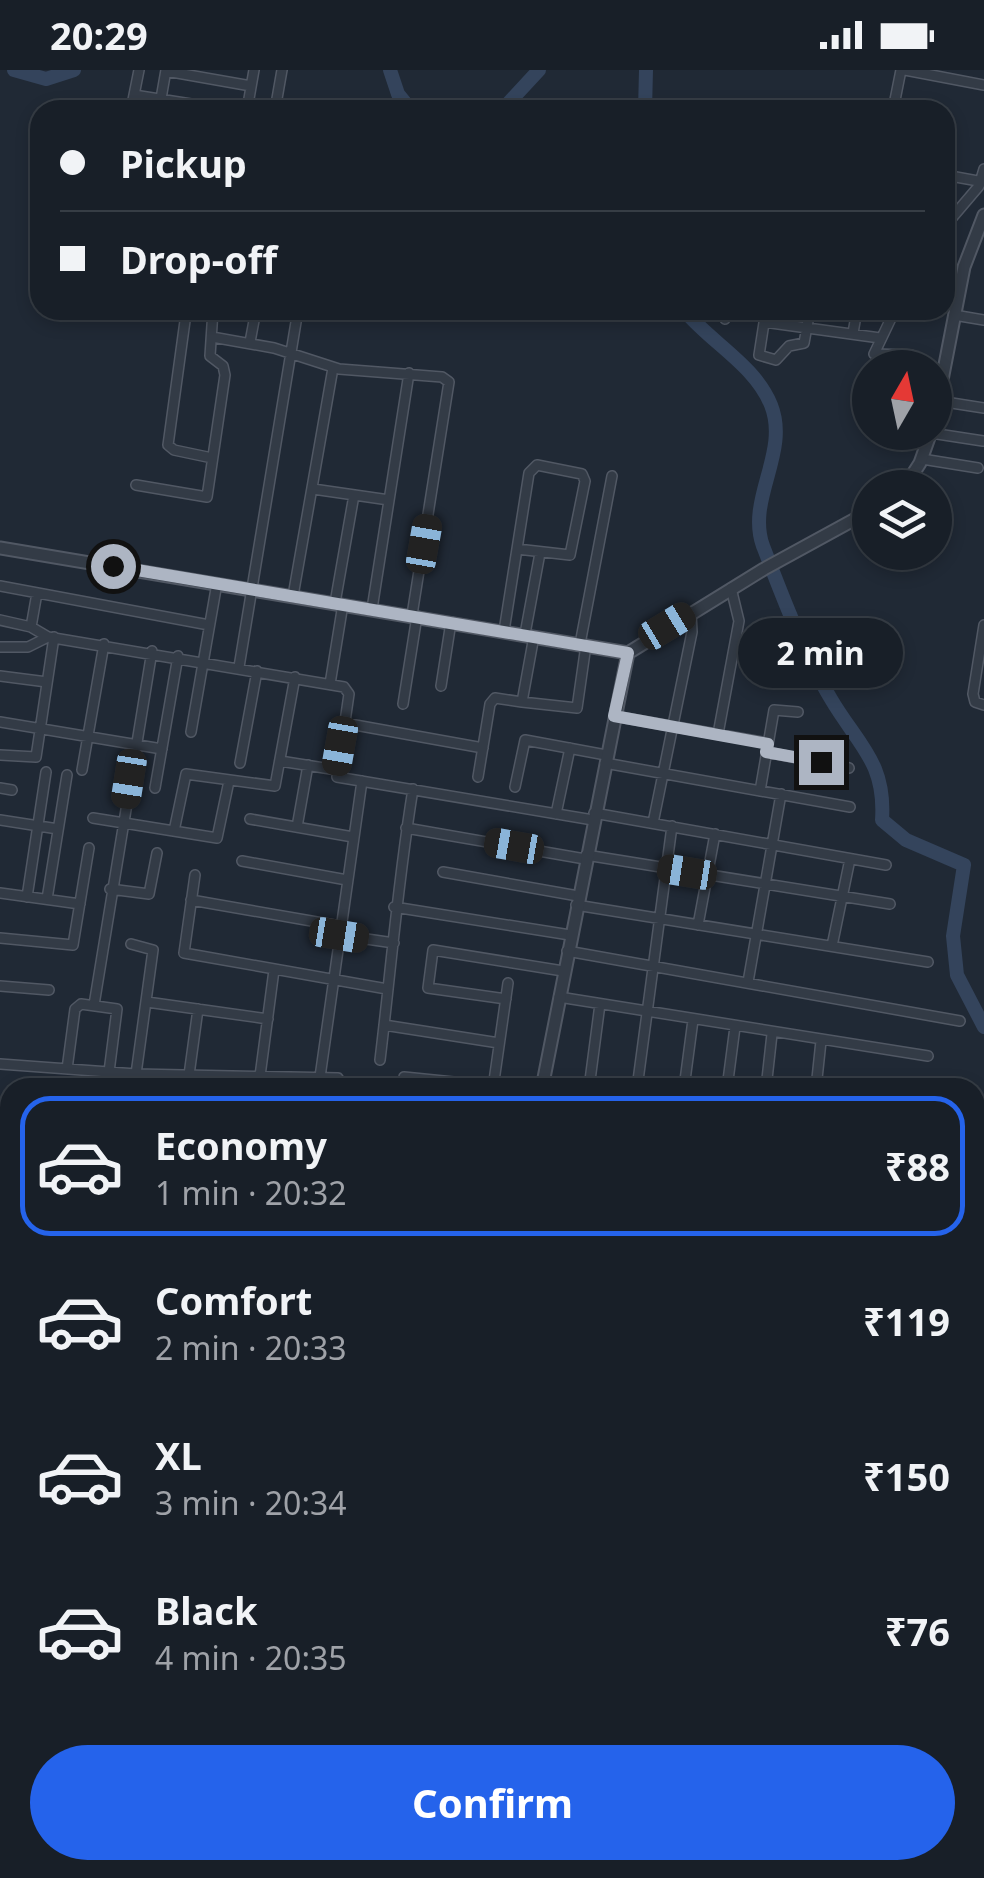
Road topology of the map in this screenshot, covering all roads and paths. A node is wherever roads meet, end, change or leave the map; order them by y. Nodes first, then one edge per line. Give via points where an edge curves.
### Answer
1 (138, 70) edge
2 (166, 70) edge
3 (254, 70) edge
4 (282, 70) edge
5 (903, 70) edge
6 (950, 75) edge
7 (984, 85) edge
8 (251, 86) junction
9 (134, 96) junction
10 (161, 98) junction
11 (133, 100) edge
12 (172, 100) edge
13 (249, 100) edge
14 (277, 100) edge
15 (896, 100) edge
16 (984, 168) edge
17 (955, 177) edge
18 (982, 182) edge
19 (955, 214) edge
20 (984, 215) edge
21 (955, 310) edge
22 (955, 315) edge
23 (213, 320) edge
24 (254, 320) edge
25 (296, 320) edge
26 (808, 320) edge
27 (856, 320) edge
28 (889, 320) edge
29 (952, 320) edge
30 (984, 320) edge
31 (185, 321) dead end
32 (764, 322) joint
33 (807, 328) junction
34 (853, 334) junction
35 (212, 337) junction
36 (880, 338) junction
37 (250, 342) junction
38 (877, 350) edge
39 (943, 350) edge
40 (291, 356) junction
41 (333, 368) junction
42 (409, 374) junction
43 (952, 403) edge
44 (984, 408) edge
45 (952, 436) edge
46 (983, 441) edge
47 (925, 450) edge
48 (212, 458) junction
49 (922, 459) junction
50 (978, 468) dead end
51 (915, 470) edge
52 (612, 476) dead end
53 (136, 485) dead end
54 (313, 488) junction
55 (354, 495) junction
56 (389, 500) junction
57 (852, 521) edge
58 (2, 549) edge
59 (517, 549) junction
60 (540, 553) junction
61 (216, 583) junction
62 (0, 586) edge
63 (731, 588) junction
64 (251, 589) junction
65 (37, 593) junction
66 (293, 596) junction
67 (339, 603) junction
68 (372, 608) junction
69 (691, 612) junction
70 (414, 616) junction
71 (0, 620) edge
72 (451, 622) junction
73 (209, 625) junction
74 (984, 625) edge
75 (31, 627) junction
76 (504, 630) junction
77 (529, 635) junction
78 (51, 637) junction
79 (104, 644) junction
80 (583, 645) junction
81 (0, 647) edge
82 (152, 651) junction
83 (628, 653) junction
84 (178, 656) junction
85 (203, 661) junction
86 (238, 667) junction
87 (256, 670) junction
88 (0, 676) edge
89 (295, 678) junction
90 (47, 682) junction
91 (330, 684) junction
92 (442, 686) dead end
93 (522, 702) junction
94 (403, 704) dead end
95 (984, 704) edge
96 (798, 712) dead end
97 (614, 716) junction
98 (0, 722) edge
99 (344, 724) junction
100 (674, 726) junction
101 (40, 729) junction
102 (191, 732) dead end
103 (718, 734) junction
104 (86, 736) junction
105 (135, 744) junction
106 (162, 748) junction
107 (483, 748) junction
108 (570, 748) junction
109 (767, 748) junction
110 (0, 755) edge
111 (606, 759) junction
112 (280, 761) junction
113 (240, 763) dead end
114 (308, 765) junction
115 (848, 768) dead end
116 (82, 770) dead end
117 (336, 770) junction
118 (46, 772) dead end
119 (664, 774) junction
120 (67, 776) dead end
121 (478, 777) dead end
122 (229, 781) junction
123 (362, 782) junction
124 (515, 787) dead end
125 (0, 788) edge
126 (155, 788) dead end
127 (412, 789) junction
128 (12, 790) dead end
129 (760, 791) junction
130 (781, 794) junction
131 (850, 807) dead end
132 (556, 814) junction
133 (594, 816) junction
134 (93, 818) dead end
135 (250, 819) dead end
136 (0, 820) edge
137 (122, 822) junction
138 (654, 823) junction
139 (38, 826) junction
140 (672, 826) junction
141 (297, 827) junction
142 (406, 828) junction
143 (58, 829) junction
144 (174, 831) junction
145 (715, 834) junction
146 (354, 837) junction
147 (771, 844) junction
148 (89, 848) dead end
149 (157, 853) dead end
150 (586, 857) junction
151 (850, 858) junction
152 (242, 861) dead end
153 (886, 865) dead end
154 (666, 868) junction
155 (443, 872) dead end
156 (196, 875) dead end
157 (707, 875) junction
158 (347, 880) junction
159 (764, 884) junction
160 (110, 889) junction
161 (0, 893) edge
162 (842, 896) junction
163 (27, 897) junction
164 (47, 899) junction
165 (191, 900) junction
166 (577, 900) junction
167 (80, 904) junction
168 (890, 904) dead end
169 (394, 907) junction
170 (660, 918) junction
171 (698, 925) junction
172 (339, 930) junction
173 (756, 934) junction
174 (570, 935) junction
175 (0, 938) edge
176 (130, 944) dead end
177 (394, 944) junction
178 (832, 946) junction
179 (567, 951) junction
180 (928, 962) dead end
181 (654, 965) junction
182 (274, 970) junction
183 (564, 971) junction
184 (332, 981) junction
185 (748, 982) junction
186 (508, 983) dead end
187 (0, 986) edge
188 (388, 989) junction
189 (49, 990) dead end
190 (558, 997) junction
191 (506, 1000) junction
192 (147, 1002) junction
193 (600, 1004) junction
194 (94, 1005) junction
195 (198, 1009) junction
196 (647, 1012) junction
197 (268, 1020) junction
198 (694, 1020) junction
199 (960, 1020) dead end
200 (384, 1025) junction
201 (735, 1028) junction
202 (772, 1034) junction
203 (821, 1041) junction
204 (499, 1042) junction
205 (928, 1056) dead end
206 (380, 1060) dead end
207 (0, 1064) edge
208 (68, 1070) junction
209 (109, 1072) junction
210 (136, 1074) junction
211 (189, 1075) junction
212 (260, 1076) junction
213 (320, 1077) junction
214 (404, 1077) dead end
215 (330, 1078) edge
216 (413, 1078) edge
217 (494, 1078) edge
218 (543, 1078) edge
219 (591, 1078) edge
220 (638, 1078) edge
221 (685, 1078) edge
222 (728, 1078) edge
223 (767, 1078) edge
224 (817, 1078) edge

1 - 9 street
2 - 8 street
2 - 10 street
3 - 8 street
4 - 14 street
5 - 6 street
5 - 15 street
6 - 7 street
8 - 13 street
9 - 10 street
9 - 11 street
10 - 12 street
16 - 18 street
17 - 18 street
18 - 19 street
20 - 21 street
22 - 30 street
23 - 35 street
24 - 37 street
25 - 40 street
26 - 33 street
27 - 34 street
28 - 36 street
29 - 39 street
31 - 48 street via 168,445
32 - 33 street
32 - 33 street via 759,355 776,360 789,346 802,346
33 - 34 street
34 - 36 street
35 - 37 street
35 - 48 street via 210,356 225,375
36 - 38 street
37 - 40 street
40 - 41 street
40 - 64 street
41 - 42 street
41 - 54 street
42 - 56 street
42 - 70 street via 442,377 450,388
43 - 44 street
45 - 46 street
47 - 49 street
48 - 53 street via 206,498
49 - 50 street
49 - 51 street
52 - 80 street
54 - 55 street
54 - 66 street
55 - 56 street
55 - 67 street
56 - 68 street
57 - 63 street
58 - 61 street
59 - 60 street
59 - 60 street via 531,469 582,474 570,555
59 - 76 street
60 - 77 street
61 - 64 street
61 - 73 street
62 - 65 street
63 - 69 street
63 - 103 street via 738,622
64 - 66 street
64 - 86 street
65 - 73 street
65 - 75 street
66 - 67 street
67 - 68 street
67 - 91 street
68 - 70 street
69 - 83 street
69 - 100 street
70 - 72 street
70 - 94 street
71 - 75 street
72 - 76 street
72 - 92 street
73 - 85 street
74 - 95 street via 973,698
75 - 78 street
76 - 77 street
77 - 80 street
77 - 93 street
78 - 79 street
78 - 81 street via 28,647
78 - 90 street
79 - 82 street
79 - 104 street
80 - 83 street
80 - 93 street via 577,708
82 - 84 street
82 - 105 street
83 - 97 street
84 - 85 street
84 - 106 street
85 - 86 street
85 - 102 street
86 - 87 street
87 - 89 street
87 - 113 street
88 - 90 street
89 - 91 street
89 - 112 street
90 - 101 street
91 - 99 street via 349,690
93 - 107 street via 492,700
96 - 109 street via 774,710
97 - 100 street
97 - 111 street
98 - 101 street
99 - 107 street
99 - 117 street
100 - 103 street
100 - 119 street
101 - 104 street
101 - 110 street via 34,760
103 - 109 street
104 - 105 street
104 - 116 street
105 - 106 street
105 - 137 street
106 - 126 street
107 - 121 street
108 - 111 street
108 - 124 street via 523,742
108 - 132 street
109 - 115 street
109 - 129 street
111 - 119 street
111 - 133 street
112 - 114 street
112 - 122 street via 274,787
114 - 117 street
114 - 141 street
117 - 123 street via 337,778
118 - 139 street
119 - 129 street
119 - 138 street
120 - 143 street
122 - 144 street via 184,775
122 - 144 street via 218,838
123 - 127 street
123 - 146 street
125 - 128 street
127 - 132 street
127 - 142 street
129 - 130 street
130 - 131 street
130 - 147 street
132 - 133 street
133 - 138 street
133 - 150 street
134 - 137 street
135 - 141 street
136 - 139 street
137 - 144 street
137 - 160 street
138 - 140 street
139 - 143 street
139 - 163 street
140 - 145 street
140 - 154 street
141 - 146 street
142 - 150 street
142 - 169 street
143 - 164 street
145 - 147 street
145 - 157 street
146 - 158 street
147 - 151 street
147 - 159 street
148 - 167 street
149 - 160 street via 149,894
150 - 154 street
150 - 166 street
151 - 153 street
151 - 162 street
152 - 158 street
154 - 157 street
154 - 170 street
155 - 166 street
156 - 165 street
157 - 159 street
157 - 171 street
158 - 172 street
159 - 162 street
159 - 173 street
160 - 194 street
161 - 163 street
162 - 168 street
162 - 178 street
163 - 164 street
164 - 167 street
165 - 172 street
165 - 182 street via 184,953
166 - 170 street
166 - 174 street
167 - 175 street via 71,946
169 - 174 street
169 - 177 street
170 - 171 street
170 - 181 street
171 - 173 street
172 - 177 street
172 - 184 street
173 - 178 street
173 - 185 street
174 - 179 street
176 - 192 street via 152,950
177 - 188 street
178 - 180 street
179 - 181 street
179 - 183 street
181 - 185 street
181 - 196 street
182 - 184 street
182 - 197 street
183 - 190 street
183 - 191 street via 433,950 428,988
184 - 188 street
184 - 213 street
185 - 199 street
186 - 191 street
187 - 189 street
188 - 200 street
190 - 193 street
190 - 218 street
191 - 204 street
192 - 195 street
192 - 210 street
193 - 196 street
193 - 219 street
194 - 208 street via 76,1006
194 - 209 street via 117,1009
195 - 197 street
195 - 211 street
196 - 198 street
196 - 220 street
197 - 212 street
198 - 201 street
198 - 221 street
200 - 204 street
200 - 206 street
201 - 202 street
201 - 222 street
202 - 203 street
202 - 223 street
203 - 205 street
203 - 224 street
204 - 217 street
207 - 208 street
208 - 209 street
209 - 210 street
210 - 211 street
211 - 212 street
212 - 213 street
213 - 215 street
214 - 216 street

